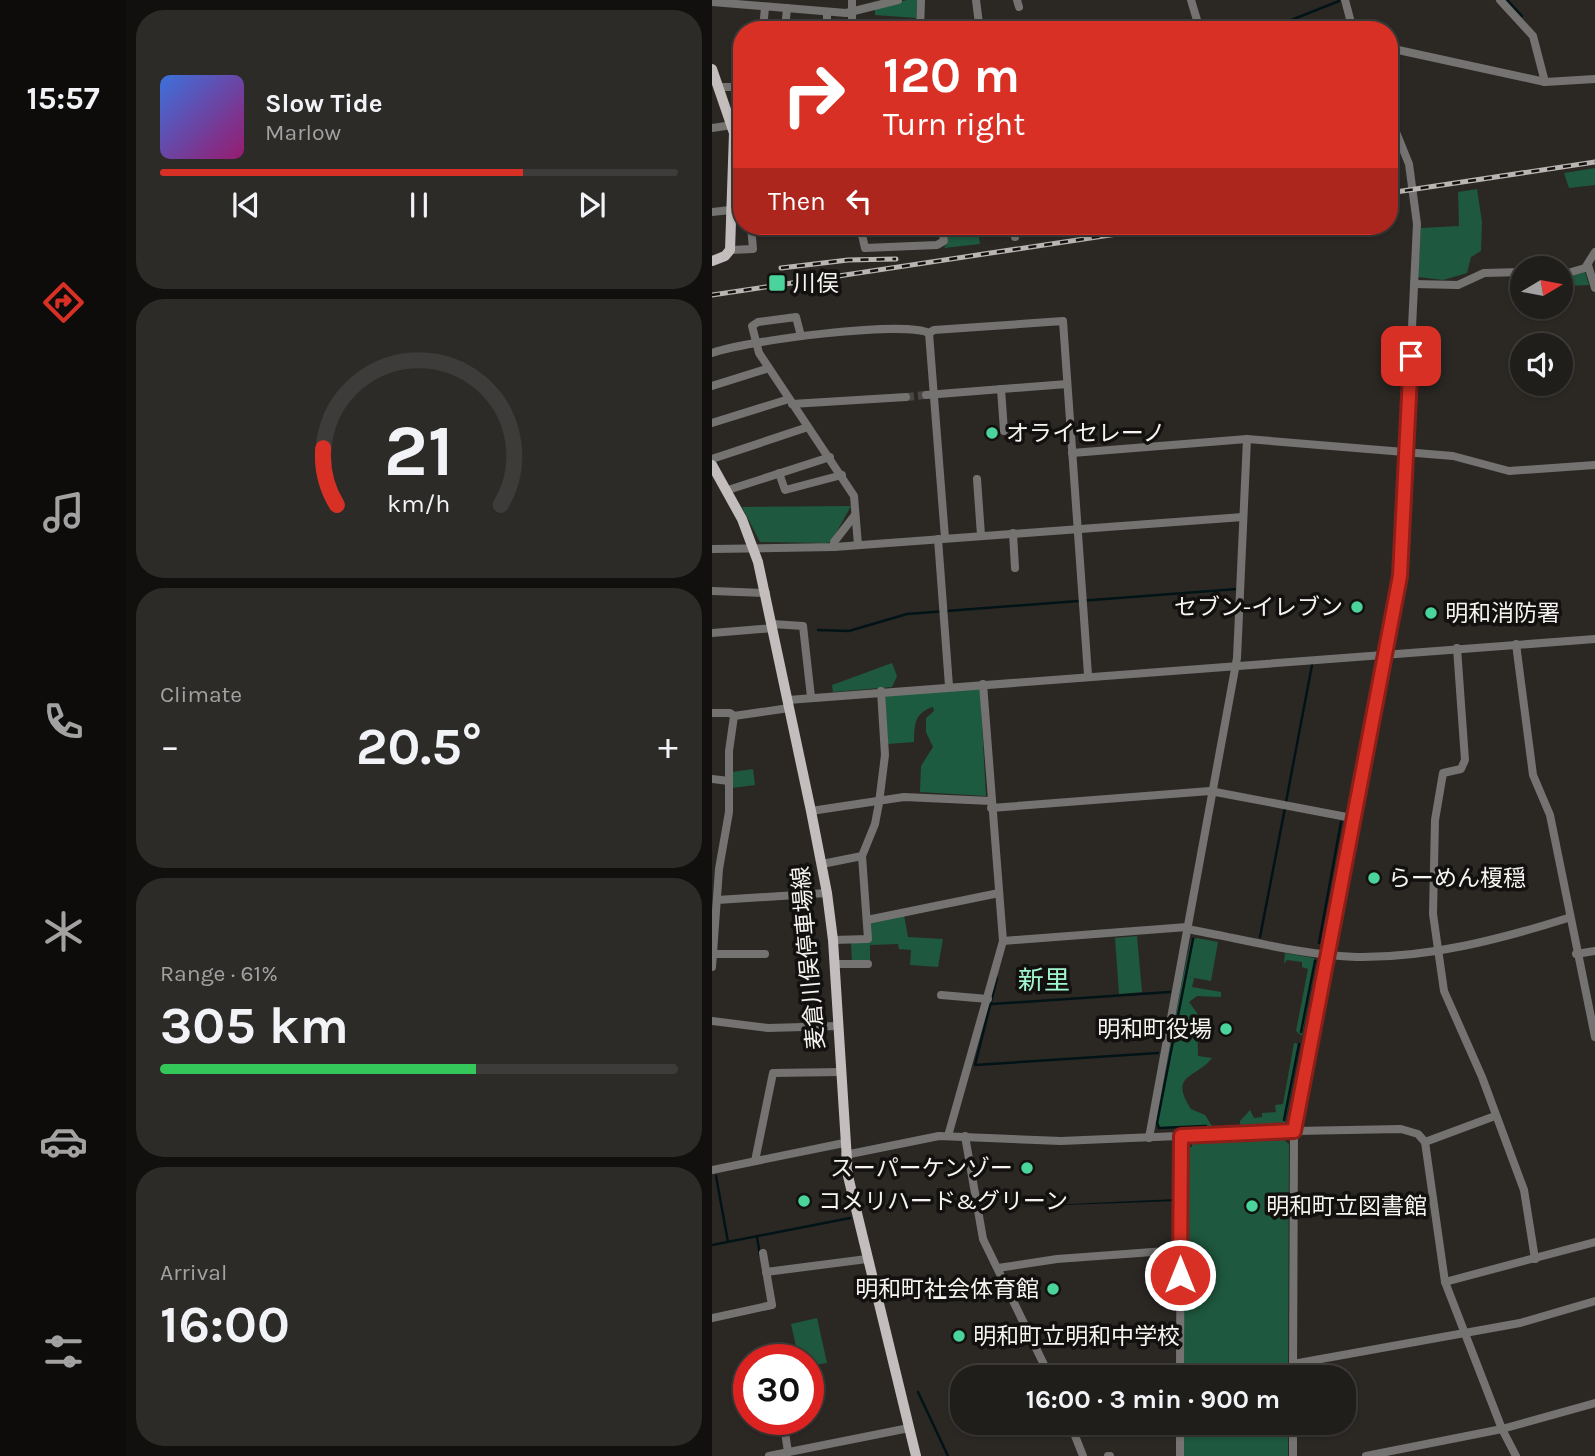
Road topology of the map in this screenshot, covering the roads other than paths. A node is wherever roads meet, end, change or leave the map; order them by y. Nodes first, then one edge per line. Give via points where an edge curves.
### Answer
1 (852, 0) edge
2 (898, 0) edge
3 (921, 0) edge
4 (976, 0) edge
5 (1191, 0) edge
6 (1345, 0) edge
7 (1500, 0) edge
8 (712, 2) edge
9 (804, 5) edge
10 (765, 7) junction
11 (787, 8) junction
12 (827, 12) junction
13 (852, 12) junction
14 (764, 21) edge
15 (786, 21) edge
16 (827, 21) edge
17 (852, 21) edge
18 (920, 21) edge
19 (979, 21) edge
20 (1197, 21) edge
21 (1351, 21) edge
22 (1398, 50) edge
23 (712, 69) edge
24 (1595, 79) edge
25 (1545, 82) junction
26 (719, 87) junction
27 (733, 87) edge
28 (732, 125) junction
29 (712, 128) edge
30 (733, 130) edge
31 (1398, 136) edge
32 (733, 203) edge
33 (712, 212) edge
34 (733, 215) edge
35 (752, 235) edge
36 (862, 235) edge
37 (943, 235) edge
38 (730, 250) junction
39 (1595, 252) edge
40 (712, 261) edge
41 (1588, 265) junction
42 (1573, 271) edge
43 (1510, 272) edge
44 (1414, 284) junction
45 (1595, 288) edge
46 (929, 333) junction
47 (801, 336) junction
48 (756, 341) junction
49 (712, 353) edge
50 (769, 368) junction
51 (1067, 384) junction
52 (712, 386) edge
53 (1001, 389) junction
54 (930, 395) junction
55 (906, 397) tunnel mouth
56 (790, 402) junction
57 (712, 424) edge
58 (808, 427) junction
59 (1004, 431) dead end
60 (1247, 439) junction
61 (1408, 452) junction
62 (1072, 453) junction
63 (830, 457) junction
64 (712, 459) edge
65 (712, 465) edge
66 (1595, 465) edge
67 (779, 473) junction
68 (842, 475) junction
69 (977, 479) dead end
70 (728, 490) junction
71 (856, 515) junction
72 (1243, 517) junction
73 (1078, 529) junction
74 (1013, 533) junction
75 (981, 536) junction
76 (941, 539) junction
77 (858, 545) junction
78 (752, 546) junction
79 (834, 547) junction
80 (712, 549) edge
81 (1015, 568) dead end
82 (713, 591) edge
83 (766, 593) junction
84 (773, 626) junction
85 (712, 633) edge
86 (1595, 639) edge
87 (1516, 643) junction
88 (1457, 648) junction
89 (1384, 653) junction
90 (1235, 664) junction
91 (1088, 676) junction
92 (983, 684) junction
93 (949, 686) junction
94 (881, 691) junction
95 (811, 697) junction
96 (788, 704) junction
97 (712, 711) edge
98 (734, 716) junction
99 (712, 779) edge
100 (729, 781) junction
101 (1210, 791) junction
102 (879, 803) junction
103 (991, 804) junction
104 (811, 811) junction
105 (1352, 818) junction
106 (862, 856) junction
107 (822, 864) junction
108 (715, 870) edge
109 (828, 893) junction
110 (999, 893) junction
111 (717, 900) junction
112 (1568, 918) junction
113 (867, 920) junction
114 (1187, 928) junction
115 (833, 940) junction
116 (1002, 941) junction
117 (1436, 948) junction
118 (1595, 951) edge
119 (713, 954) edge
120 (765, 954) dead end
121 (1325, 954) junction
122 (1576, 954) junction
123 (834, 964) junction
124 (868, 964) dead end
125 (712, 967) edge
126 (941, 995) dead end
127 (988, 999) junction
128 (712, 1021) edge
129 (837, 1026) junction
130 (1595, 1037) edge
131 (840, 1072) junction
132 (1495, 1116) junction
133 (1294, 1131) junction
134 (948, 1136) junction
135 (965, 1136) junction
136 (1181, 1136) junction
137 (1149, 1138) junction
138 (1425, 1142) junction
139 (844, 1143) junction
140 (845, 1155) junction
141 (755, 1161) junction
142 (712, 1170) edge
143 (1595, 1242) edge
144 (1180, 1250) junction
145 (763, 1253) dead end
146 (867, 1259) junction
147 (1535, 1259) junction
148 (998, 1268) junction
149 (766, 1272) junction
150 (1445, 1282) junction
151 (1595, 1301) edge
152 (712, 1318) edge
153 (1464, 1333) junction
154 (1293, 1364) joint
155 (1044, 1365) edge
156 (1180, 1365) edge
157 (1595, 1403) edge
158 (909, 1428) junction
159 (1502, 1429) junction
160 (783, 1435) edge
161 (1074, 1435) edge
162 (1180, 1435) edge
163 (1293, 1435) edge
164 (819, 1446) junction
165 (784, 1454) edge
166 (1381, 1455) edge
167 (769, 1456) edge
168 (820, 1456) edge
169 (916, 1456) edge
170 (1082, 1456) edge
171 (1180, 1456) edge
172 (1293, 1456) edge
173 (1366, 1456) edge
174 (1516, 1456) edge

1 - 13 street
2 - 13 street
3 - 18 street
4 - 19 street
5 - 20 street
6 - 21 street
7 - 25 street via 1533,36
8 - 10 street
9 - 11 street
9 - 12 street
10 - 11 street
10 - 14 street
11 - 15 street
12 - 13 street
12 - 16 street
13 - 17 street
22 - 25 street
23 - 26 main road
24 - 25 street
26 - 27 street
26 - 28 main road
28 - 29 street
28 - 30 main road
31 - 44 street via 1413,184 1417,224
32 - 33 street
34 - 38 main road
35 - 38 street via 753,249
36 - 37 street via 865,248 937,245 944,241
38 - 40 main road
39 - 41 street
41 - 42 street
41 - 45 street
43 - 44 street via 1484,273 1458,285
44 - 61 street
46 - 47 street via 911,328
46 - 51 street via 1063,321
46 - 54 street
47 - 48 street
47 - 48 street via 796,317 754,324
48 - 49 street
48 - 50 street
50 - 52 street
50 - 56 street
51 - 53 street
51 - 62 street
53 - 54 street
53 - 59 street
54 - 76 street
55 - 56 street
56 - 57 street
56 - 58 street
58 - 63 street
58 - 64 street
60 - 61 street
60 - 62 street
60 - 72 street
61 - 66 street via 1453,456 1509,471
61 - 89 street via 1400,576
62 - 73 street
63 - 67 street
63 - 68 street
65 - 70 main road, 麦倉川俣停車場線
67 - 68 street via 785,490
67 - 70 street
68 - 71 street via 854,496
69 - 75 street
70 - 78 main road, 麦倉川俣停車場線
71 - 77 street
71 - 79 street
72 - 73 street
72 - 90 street
73 - 74 street
73 - 91 street
74 - 75 street
74 - 81 street
75 - 76 street
76 - 77 street
76 - 93 street
77 - 79 street
78 - 79 street
78 - 80 street
78 - 83 main road, 麦倉川俣停車場線
82 - 83 street
83 - 84 main road, 麦倉川俣停車場線
84 - 85 street
84 - 95 street via 804,626
84 - 96 main road, 麦倉川俣停車場線
86 - 87 street
87 - 88 street
87 - 112 street via 1533,775 1550,816
88 - 89 street
88 - 117 street via 1465,760 1461,769 1443,773 1437,807
89 - 90 street
89 - 105 street
90 - 91 street
90 - 101 street
91 - 92 street
92 - 93 street
92 - 103 street
93 - 94 street
94 - 95 street
94 - 102 street via 885,755
95 - 96 street
96 - 98 street
96 - 104 main road, 麦倉川俣停車場線
97 - 98 street
98 - 100 street
99 - 100 street
100 - 108 street via 729,812
101 - 103 street
101 - 105 street
101 - 114 street
102 - 103 street via 904,797
102 - 104 street
102 - 106 street
103 - 110 street
104 - 107 main road, 麦倉川俣停車場線
105 - 121 street
106 - 107 street
106 - 113 street
107 - 109 main road, 麦倉川俣停車場線
108 - 111 street
109 - 111 street
109 - 115 main road, 麦倉川俣停車場線
110 - 113 street
110 - 116 street
111 - 119 street
112 - 117 street via 1502,939
112 - 122 street
113 - 115 street via 868,939
114 - 116 street
114 - 121 street
114 - 137 street
115 - 123 main road, 麦倉川俣停車場線
116 - 127 street
117 - 121 street via 1395,956
117 - 132 street via 1444,991
118 - 122 street
119 - 120 street
119 - 125 street
121 - 133 street
122 - 130 street
123 - 124 street
123 - 129 main road, 麦倉川俣停車場線
126 - 127 street
127 - 134 street
128 - 129 street via 768,1028
129 - 131 main road, 麦倉川俣停車場線
131 - 139 main road, 麦倉川俣停車場線
131 - 141 street via 773,1073
132 - 138 street
132 - 147 street via 1524,1190
133 - 136 street
133 - 138 street via 1401,1129
133 - 154 street
134 - 135 street
134 - 140 street
135 - 137 street via 1042,1141
135 - 148 street via 983,1239
136 - 137 street
136 - 144 street
138 - 150 street
139 - 140 main road, 麦倉川俣停車場線
139 - 141 street
140 - 146 main road, 麦倉川俣停車場線
141 - 142 street
143 - 147 street
144 - 148 street
144 - 156 street
145 - 149 street
146 - 149 street
146 - 158 main road, 麦倉川俣停車場線
147 - 150 street
148 - 155 street
149 - 152 street via 772,1305
150 - 153 street
151 - 153 street via 1520,1323
153 - 154 street
153 - 159 street
157 - 159 street
158 - 164 street
158 - 169 main road, 麦倉川俣停車場線
159 - 166 street
159 - 174 street
160 - 165 street
161 - 170 street
162 - 171 street
163 - 172 street
164 - 165 street
164 - 168 street
165 - 167 street
166 - 173 street

